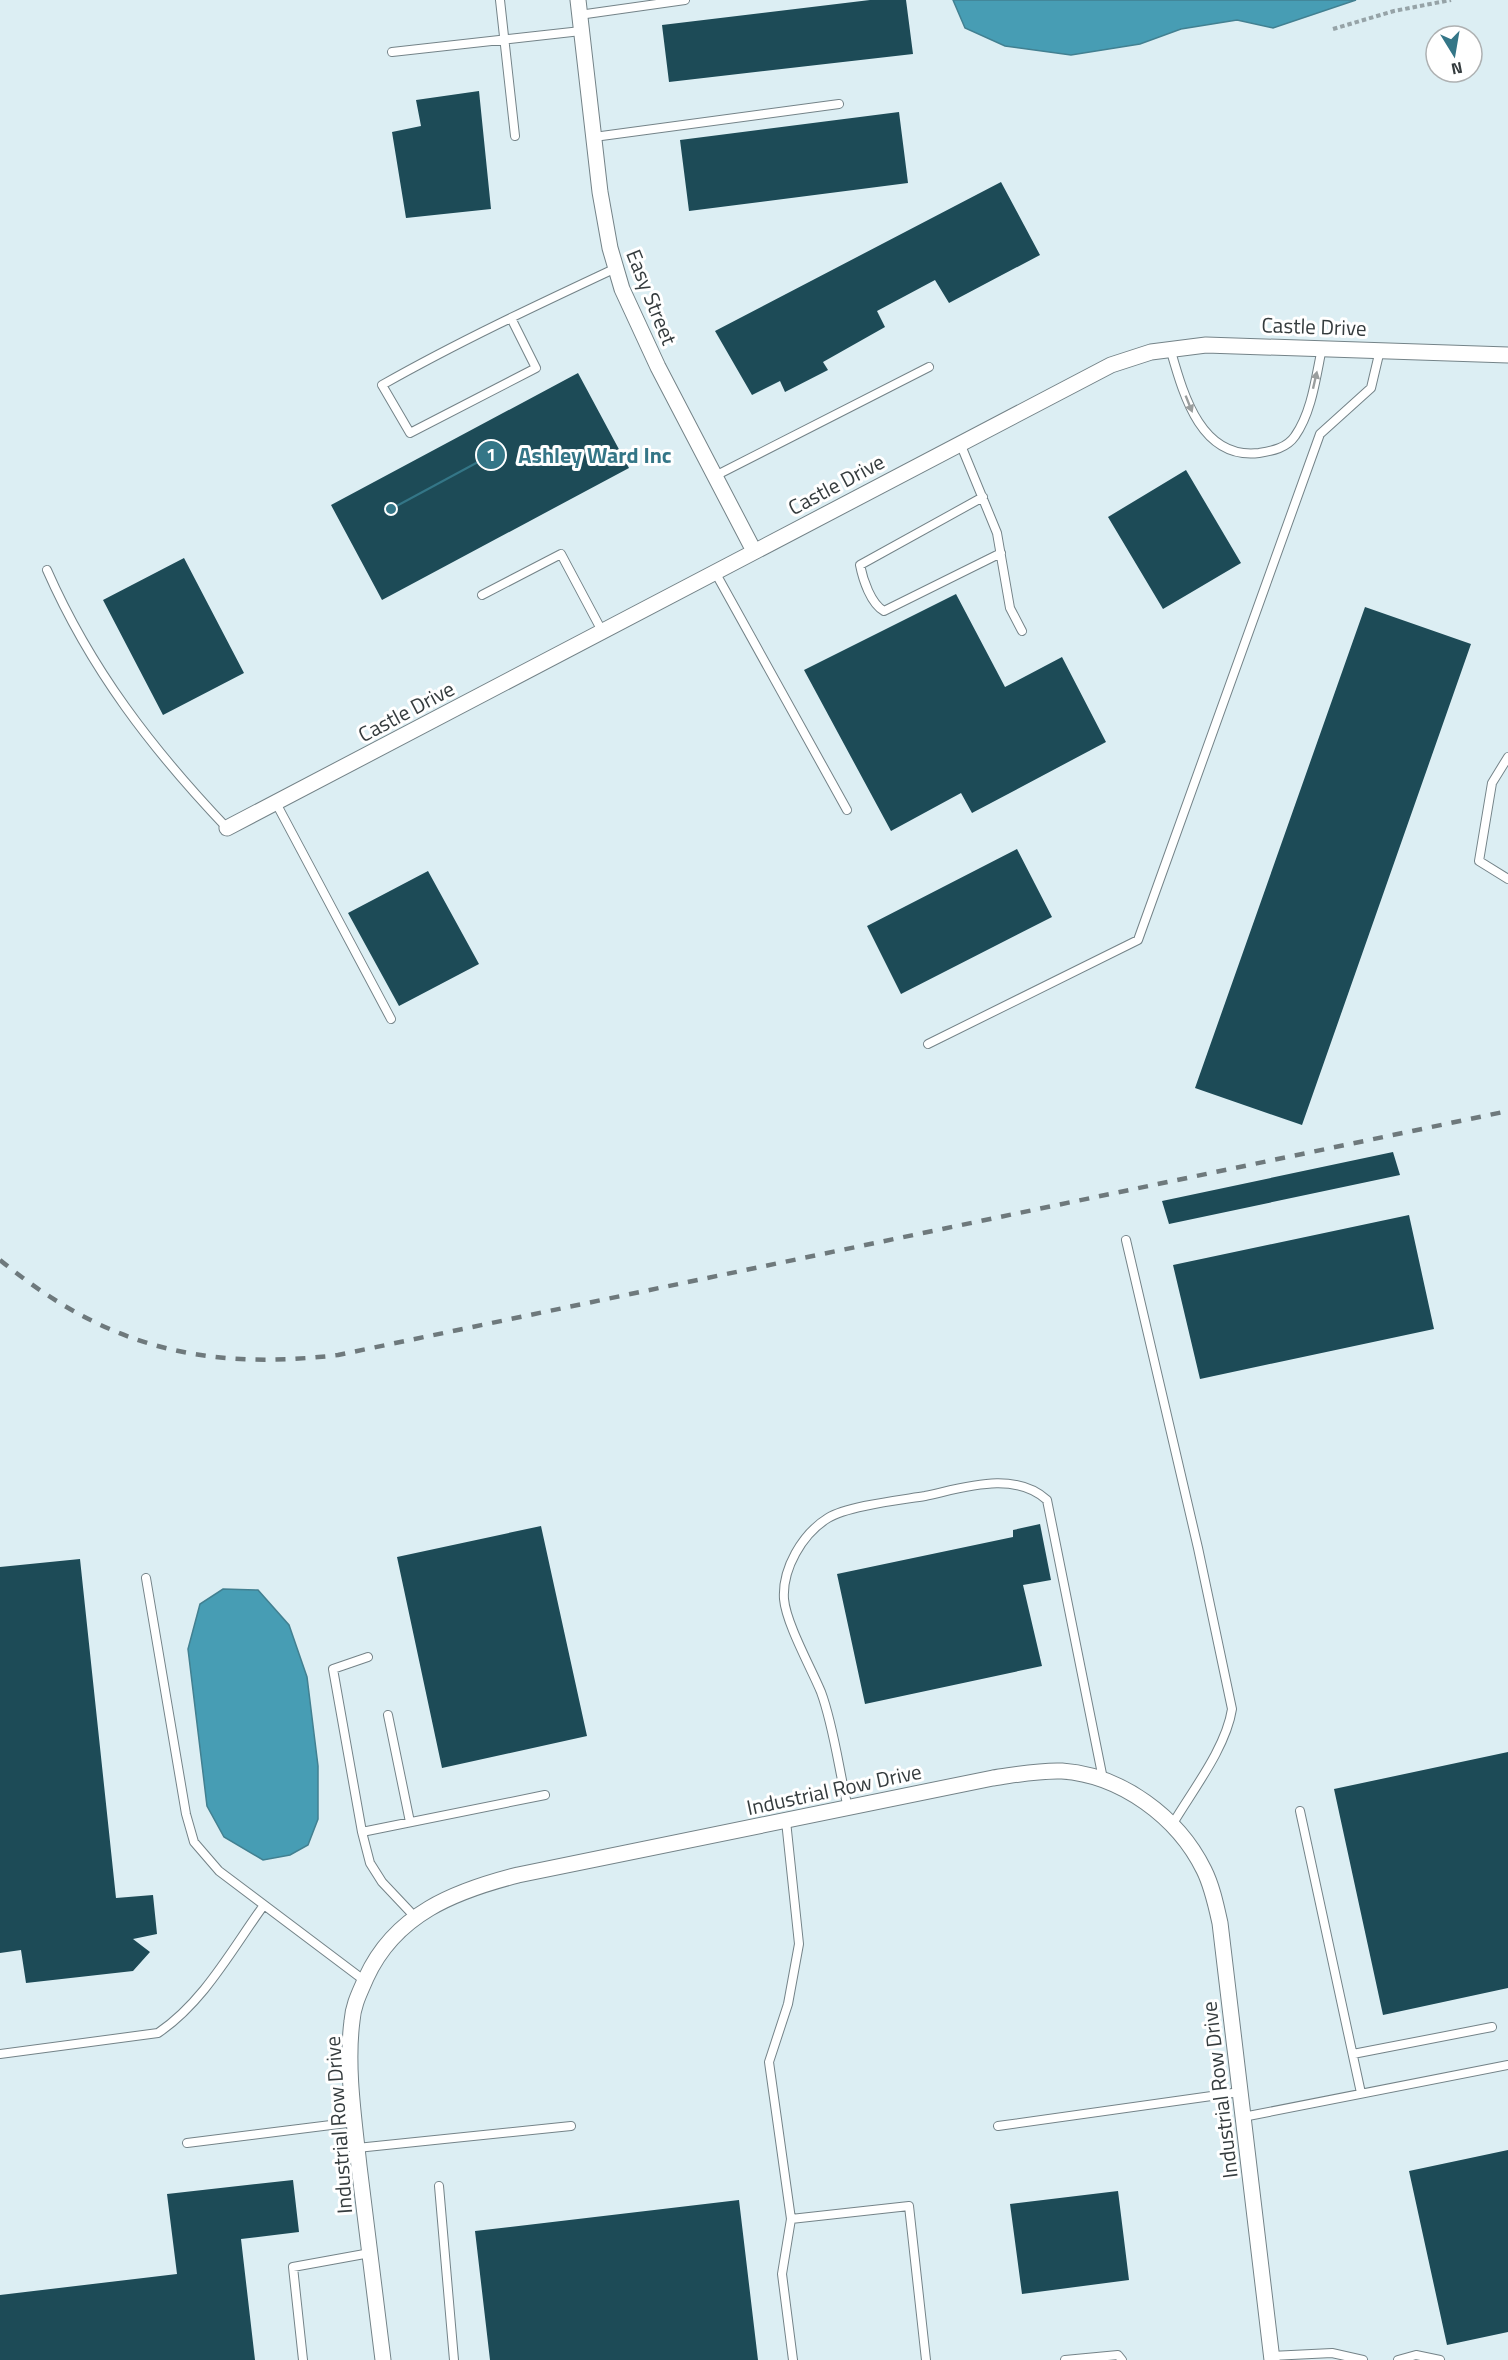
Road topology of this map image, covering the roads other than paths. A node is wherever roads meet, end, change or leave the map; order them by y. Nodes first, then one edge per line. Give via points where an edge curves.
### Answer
1 (500, 0) edge
2 (685, 0) edge
3 (578, 7) edge
4 (581, 31) junction
5 (506, 39) junction
6 (392, 52) dead end
7 (839, 104) dead end
8 (515, 136) dead end
9 (594, 137) junction
10 (616, 268) junction
11 (511, 318) junction
12 (1170, 348) junction
13 (1323, 348) junction
14 (1380, 350) junction
15 (1508, 355) edge
16 (929, 367) dead end
17 (960, 442) junction
18 (715, 476) junction
19 (983, 497) junction
20 (754, 551) junction
21 (1001, 553) junction
22 (47, 570) dead end
23 (715, 572) junction
24 (482, 595) dead end
25 (602, 631) junction
26 (1022, 631) dead end
27 (1508, 757) edge
28 (276, 803) junction
29 (847, 810) dead end
30 (227, 828) joint
31 (1508, 879) edge
32 (391, 1019) dead end
33 (928, 1044) dead end
34 (1126, 1240) dead end
35 (146, 1578) dead end
36 (368, 1658) dead end
37 (388, 1715) dead end
38 (1103, 1779) junction
39 (545, 1795) dead end
40 (848, 1808) junction
41 (1300, 1810) dead end
42 (786, 1821) junction
43 (410, 1822) junction
44 (1172, 1825) junction
45 (362, 1833) junction
46 (264, 1905) junction
47 (415, 1917) junction
48 (365, 1981) junction
49 (1492, 2027) dead end
50 (0, 2054) edge
51 (1353, 2054) junction
52 (1508, 2064) edge
53 (1240, 2092) junction
54 (1361, 2093) junction
55 (1243, 2117) junction
56 (355, 2122) junction
57 (571, 2126) dead end
58 (998, 2126) dead end
59 (187, 2143) dead end
60 (357, 2148) junction
61 (439, 2186) dead end
62 (791, 2219) junction
63 (370, 2253) junction
64 (1271, 2358) edge
65 (303, 2360) edge
66 (382, 2360) edge
67 (454, 2360) edge
68 (793, 2360) edge
69 (926, 2360) edge
70 (1065, 2360) edge
71 (1122, 2360) edge
72 (1364, 2360) edge
73 (1398, 2360) edge
74 (1440, 2360) edge

1 - 5 lane
2 - 3 lane
3 - 4 street, Easy Street
4 - 5 lane
4 - 9 street, Easy Street
5 - 6 lane
5 - 8 lane
7 - 9 lane
9 - 10 street, Easy Street via 600,192
10 - 11 lane
10 - 18 street, Easy Street via 627,303
11 - 11 lane via 382,384 410,433 536,368
12 - 13 street, Castle Drive
12 -> 13 lane via 1194,416 1208,436 1243,455 1284,447 1295,437 1308,410
12 - 17 street, Castle Drive via 1111,365
13 - 14 street, Castle Drive
14 - 15 street, Castle Drive
14 - 33 lane via 1371,388 1320,434 1138,940
16 - 18 lane
17 - 19 lane
17 - 20 street, Castle Drive
18 - 20 street, Easy Street
19 - 21 lane
19 - 21 lane via 860,566 863,578 884,611
20 - 23 street, Castle Drive
21 - 26 lane via 1010,608
22 - 30 lane via 91,658 188,787
23 - 25 street, Castle Drive
23 - 29 lane
24 - 25 lane via 561,554
25 - 28 street, Castle Drive
27 - 31 lane via 1492,783 1479,861
28 - 30 street, Castle Drive
28 - 32 lane
34 - 44 lane via 1232,1709 1220,1743
35 - 46 lane via 194,1842 219,1871
36 - 45 lane via 333,1668
37 - 43 lane
38 - 40 street, Industrial Row Drive via 1062,1771 1034,1772
38 - 40 lane via 1047,1500 1039,1493 1000,1483 828,1518 805,1538 795,1556 786,1579 784,1601 821,1694
38 - 44 street, Industrial Row Drive via 1136,1796
39 - 43 lane
40 - 42 street, Industrial Row Drive
41 - 51 lane
42 - 47 street, Industrial Row Drive via 477,1885 451,1895
42 - 62 lane via 799,1944 788,2004 770,2062
43 - 45 lane
44 - 53 street, Industrial Row Drive via 1190,1846 1214,1895 1221,1923
45 - 47 lane via 370,1863
46 - 48 lane
46 - 50 lane via 195,2002 158,2033
47 - 48 street, Industrial Row Drive via 377,1957
48 - 56 street, Industrial Row Drive via 351,2021
49 - 51 lane
51 - 54 lane
52 - 54 lane
53 - 55 street, Industrial Row Drive
53 - 58 lane
54 - 55 lane
55 - 64 street, Industrial Row Drive
56 - 59 lane
56 - 60 street, Industrial Row Drive
57 - 60 lane
60 - 63 street, Industrial Row Drive
61 - 67 lane
62 - 68 lane via 782,2274
62 - 69 lane via 909,2205
63 - 65 lane via 293,2266
63 - 66 street, Industrial Row Drive
64 - 72 lane via 1332,2353
70 - 71 lane via 1118,2355
73 - 74 lane via 1416,2355

